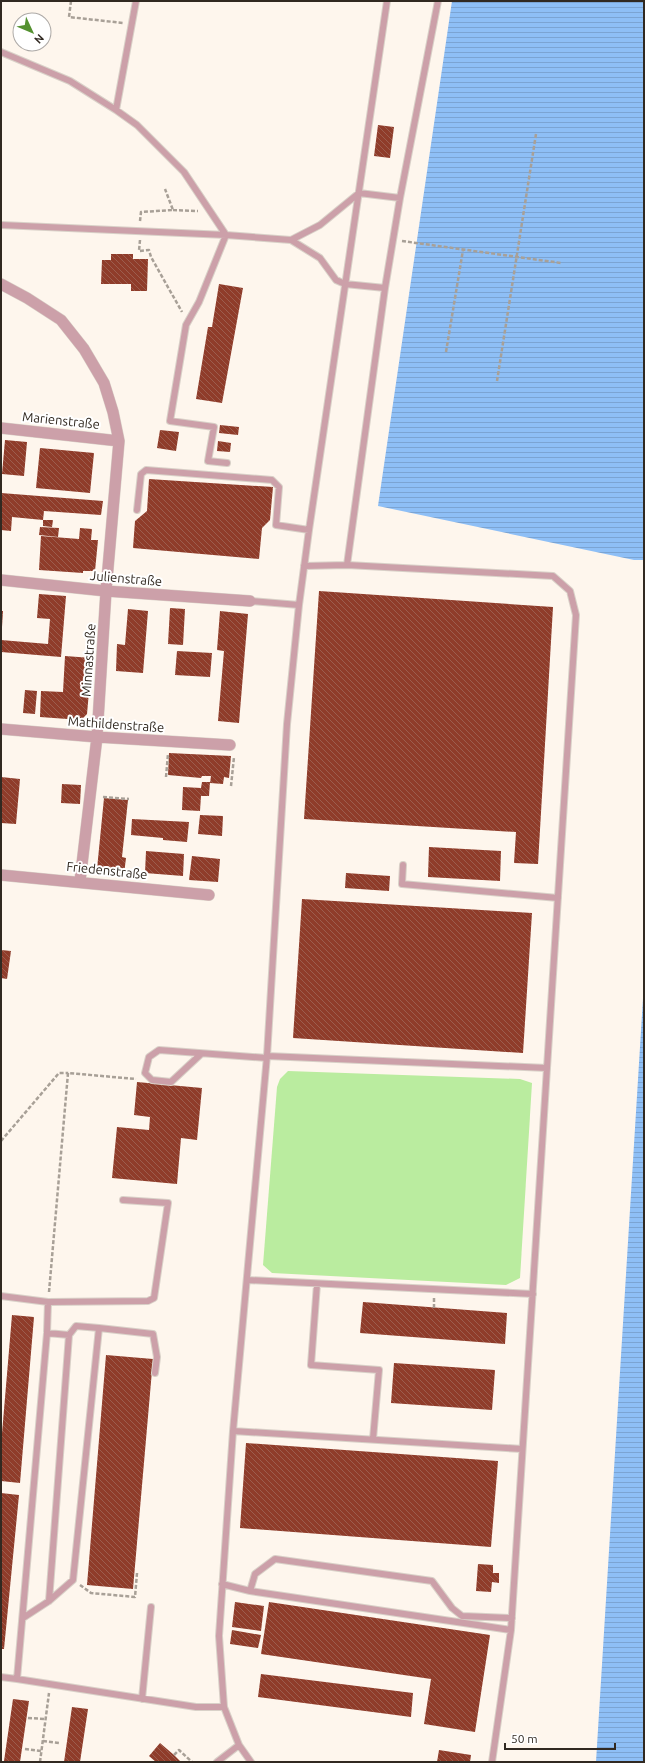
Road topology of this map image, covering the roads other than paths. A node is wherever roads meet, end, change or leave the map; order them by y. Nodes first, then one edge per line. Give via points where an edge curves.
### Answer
1 (136, 1) edge
2 (387, 1) edge
3 (438, 1) edge
4 (1, 52) edge
5 (116, 110) junction
6 (359, 193) junction
7 (400, 198) junction
8 (1, 225) edge
9 (226, 235) junction
10 (291, 240) junction
11 (1, 284) edge
12 (345, 284) junction
13 (386, 288) junction
14 (1, 428) edge
15 (119, 441) junction
16 (227, 463) dead end
17 (137, 510) dead end
18 (309, 530) junction
19 (347, 565) junction
20 (304, 566) junction
21 (1, 580) edge
22 (106, 591) junction
23 (250, 601) joint
24 (299, 605) junction
25 (1, 729) edge
26 (97, 737) junction
27 (230, 745) road end
28 (403, 865) dead end
29 (1, 875) edge
30 (80, 881) junction
31 (209, 895) dead end
32 (558, 898) junction
33 (201, 1054) junction
34 (267, 1057) junction
35 (547, 1068) junction
36 (124, 1200) dead end
37 (247, 1280) junction
38 (317, 1284) junction
39 (533, 1294) junction
40 (1, 1296) edge
41 (48, 1302) junction
42 (98, 1328) junction
43 (47, 1333) junction
44 (69, 1335) junction
45 (155, 1373) dead end
46 (233, 1431) junction
47 (374, 1439) junction
48 (522, 1449) junction
49 (222, 1584) junction
50 (250, 1590) junction
51 (49, 1601) junction
52 (151, 1607) dead end
53 (23, 1618) junction
54 (512, 1618) junction
55 (511, 1630) junction
56 (1, 1677) edge
57 (17, 1679) junction
58 (142, 1699) junction
59 (224, 1707) junction
60 (239, 1745) junction
61 (217, 1762) edge
62 (251, 1762) edge
63 (492, 1762) edge

1 - 5 lane
2 - 6 lane
3 - 7 lane
4 - 5 lane via 70,81
5 - 9 lane via 137,125 184,172
6 - 7 lane
6 - 10 lane via 320,225
6 - 12 lane
7 - 13 lane
8 - 9 lane
9 - 10 lane
9 - 16 lane via 199,302 186,325 170,421 214,427 208,460
10 - 12 lane via 320,258 336,280
11 - 15 street, Minnastraße via 61,320 84,349 104,384
12 - 13 lane
12 - 18 lane
13 - 19 lane
14 - 15 street, Marienstraße
15 - 22 street, Minnastraße
17 - 18 lane via 141,474 146,470 272,480 279,487 276,525
18 - 20 lane
19 - 20 lane
19 - 32 lane via 554,576 570,591 576,615
20 - 24 lane
21 - 22 street, Julienstraße
22 - 23 street, Julienstraße
22 - 26 street, Minnastraße
23 - 24 lane
24 - 34 lane via 287,724
25 - 26 street, Mathildenstraße
26 - 27 street, Mathildenstraße
26 - 30 street, Minnastraße
28 - 32 lane via 402,884
29 - 30 street, Friedenstraße
30 - 31 street, Friedenstraße
32 - 35 lane
33 - 33 lane via 171,1082 152,1080 145,1073 148,1057 160,1050
33 - 34 lane
34 - 35 lane
34 - 37 lane
35 - 39 lane
36 - 41 lane via 168,1203 154,1298 148,1301
37 - 38 lane
37 - 46 lane
38 - 39 lane
38 - 47 lane via 311,1365 379,1370
39 - 48 lane
40 - 41 lane
41 - 43 lane
42 - 44 lane via 76,1326
42 - 45 lane via 152,1334 157,1357
42 - 51 lane via 73,1580
43 - 44 lane
43 - 53 lane
44 - 51 lane
46 - 47 lane
46 - 49 lane
47 - 48 lane
48 - 54 lane
49 - 50 lane
49 - 59 lane via 219,1636
50 - 54 lane via 255,1574 275,1559 432,1581 452,1608 462,1616
50 - 55 lane
51 - 53 lane
52 - 58 lane
53 - 57 lane
54 - 55 lane
55 - 63 lane
56 - 57 lane
57 - 58 lane
58 - 59 lane via 196,1707
59 - 60 lane
60 - 61 lane
60 - 62 lane

